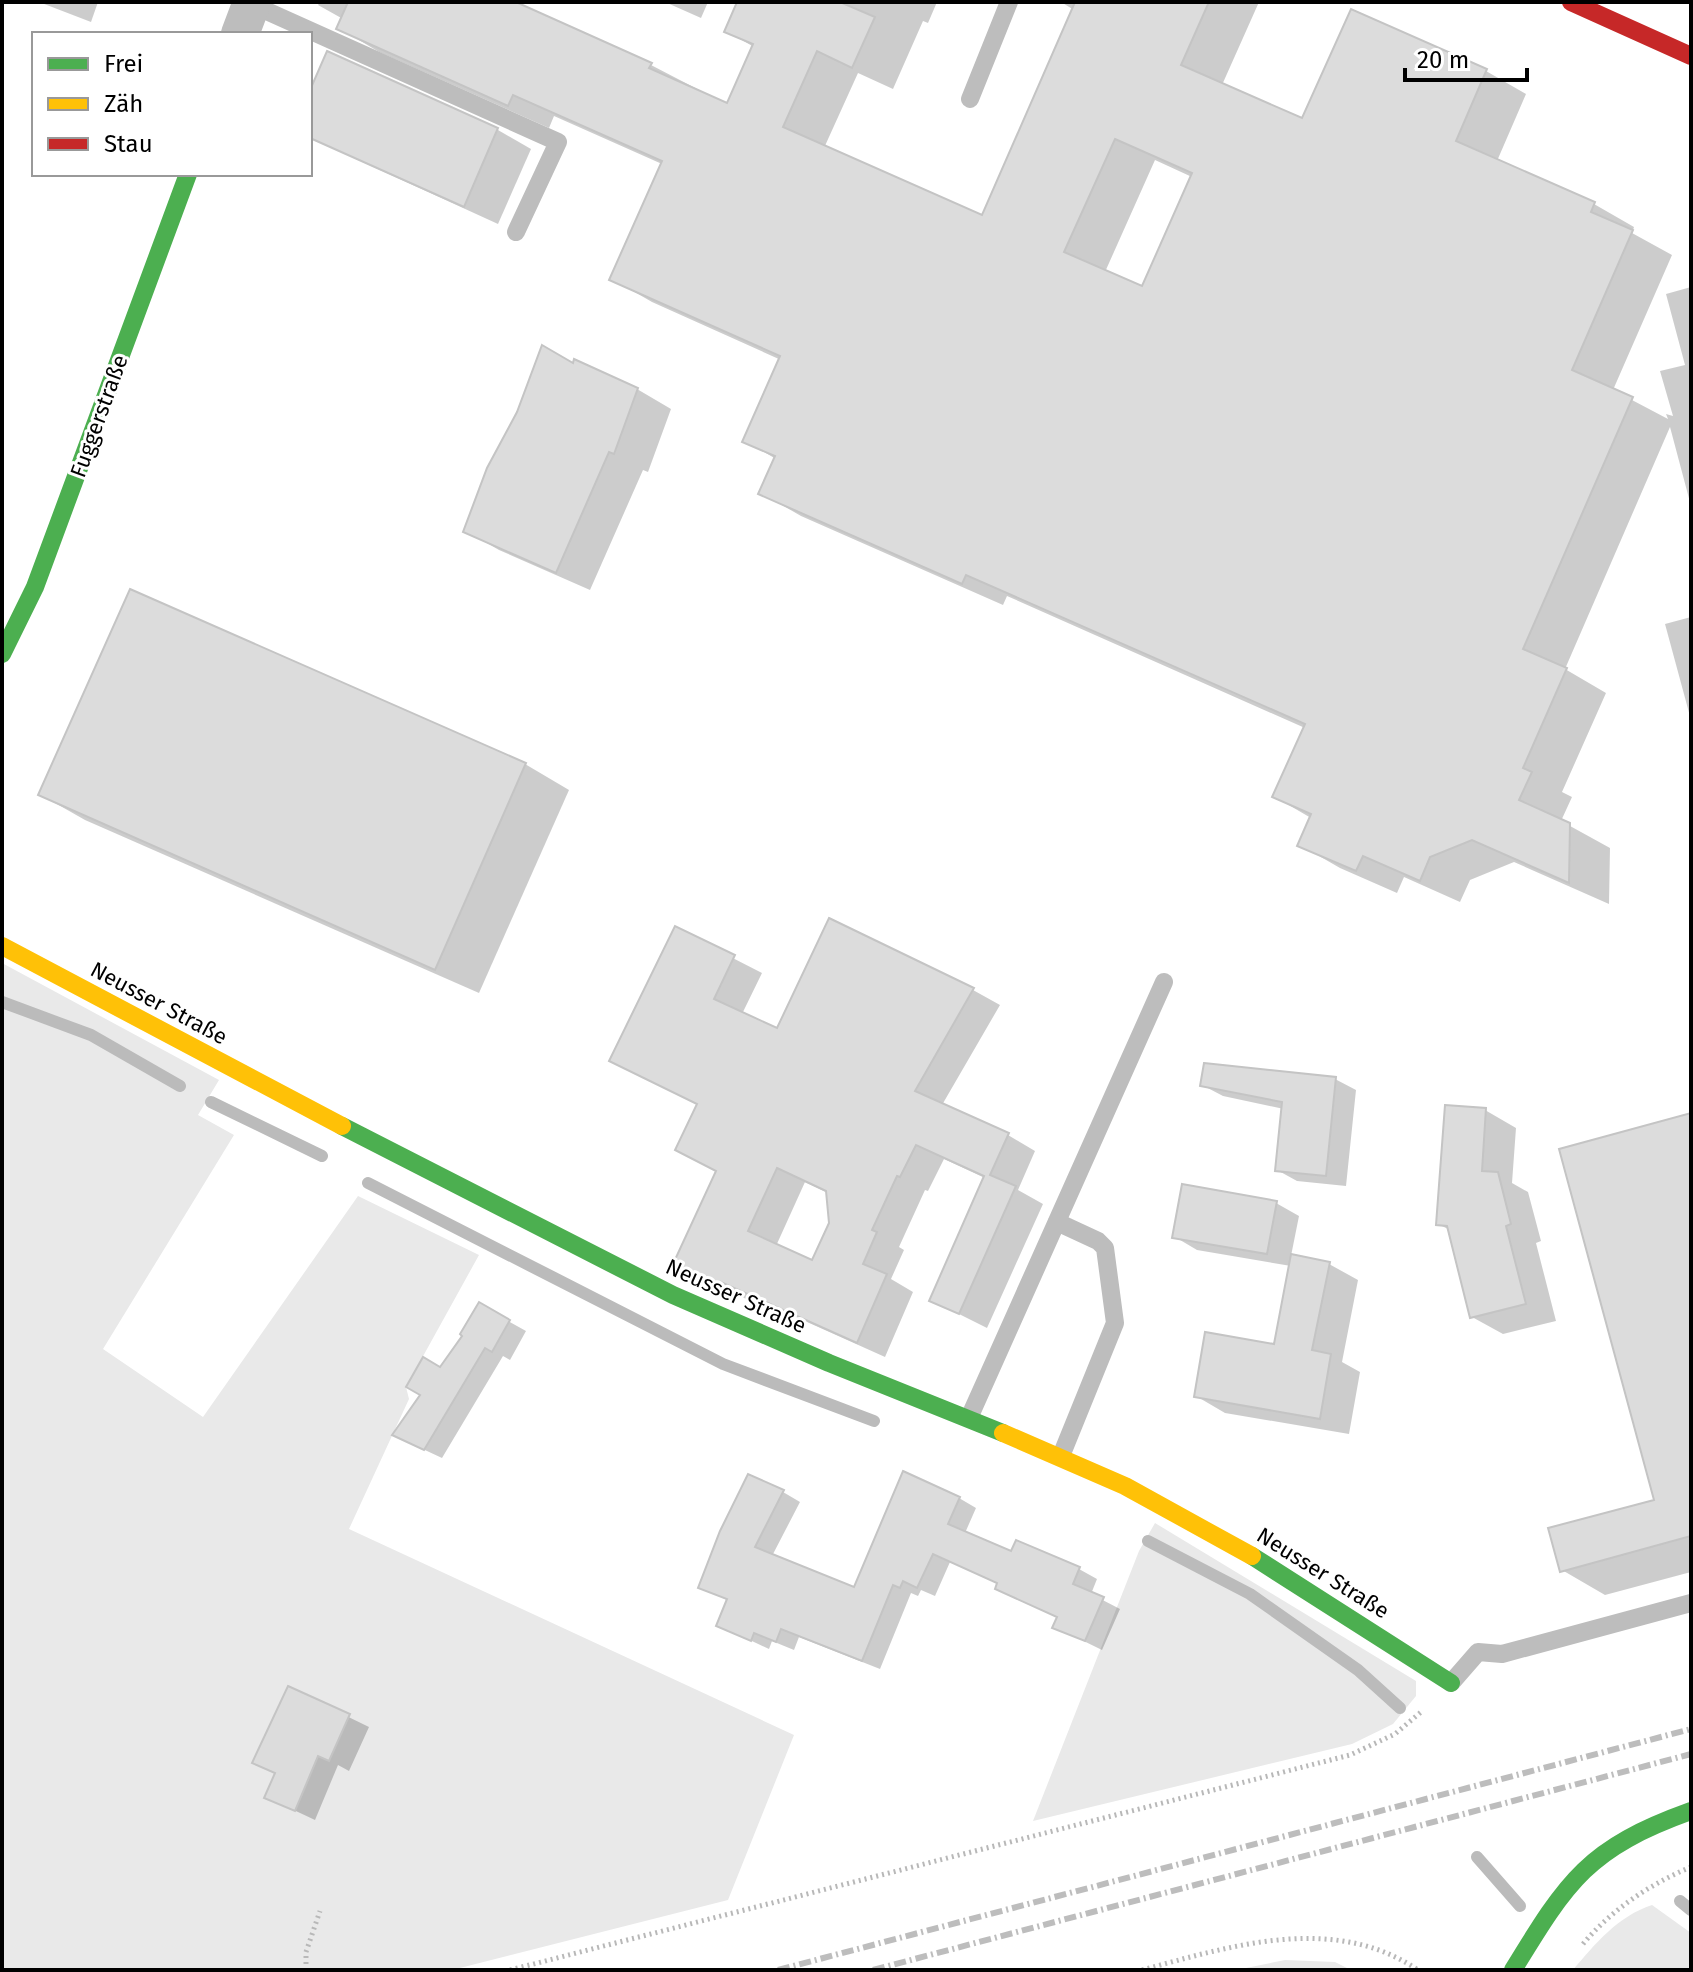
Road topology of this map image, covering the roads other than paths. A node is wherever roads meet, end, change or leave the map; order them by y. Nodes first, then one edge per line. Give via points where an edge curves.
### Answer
1 (1009, 2) edge
2 (1571, 2) edge
3 (248, 13) edge
4 (294, 32) edge
5 (312, 40) edge
6 (1691, 56) edge
7 (970, 99) dead end
8 (187, 176) edge
9 (516, 232) dead end
10 (2, 654) edge
11 (2, 946) edge
12 (1164, 982) dead end
13 (1057, 1222) junction
14 (969, 1418) junction
15 (1061, 1456) junction
16 (1691, 1603) edge
17 (1451, 1683) joint
18 (1691, 1811) edge
19 (1513, 1970) edge

1 - 7 lane
2 - 6 street
3 - 4 lane
5 - 9 lane via 558,142
8 - 10 street, Fuggerstraße via 35,587
11 - 14 street, Neusser Straße via 594,1257 754,1332
12 - 13 lane
13 - 14 lane
13 - 15 lane via 1105,1248 1115,1323
14 - 15 street, Neusser Straße
15 - 17 street, Neusser Straße via 1197,1524
16 - 17 lane via 1502,1654 1478,1652
18 - 19 street via 1631,1836 1588,1865

